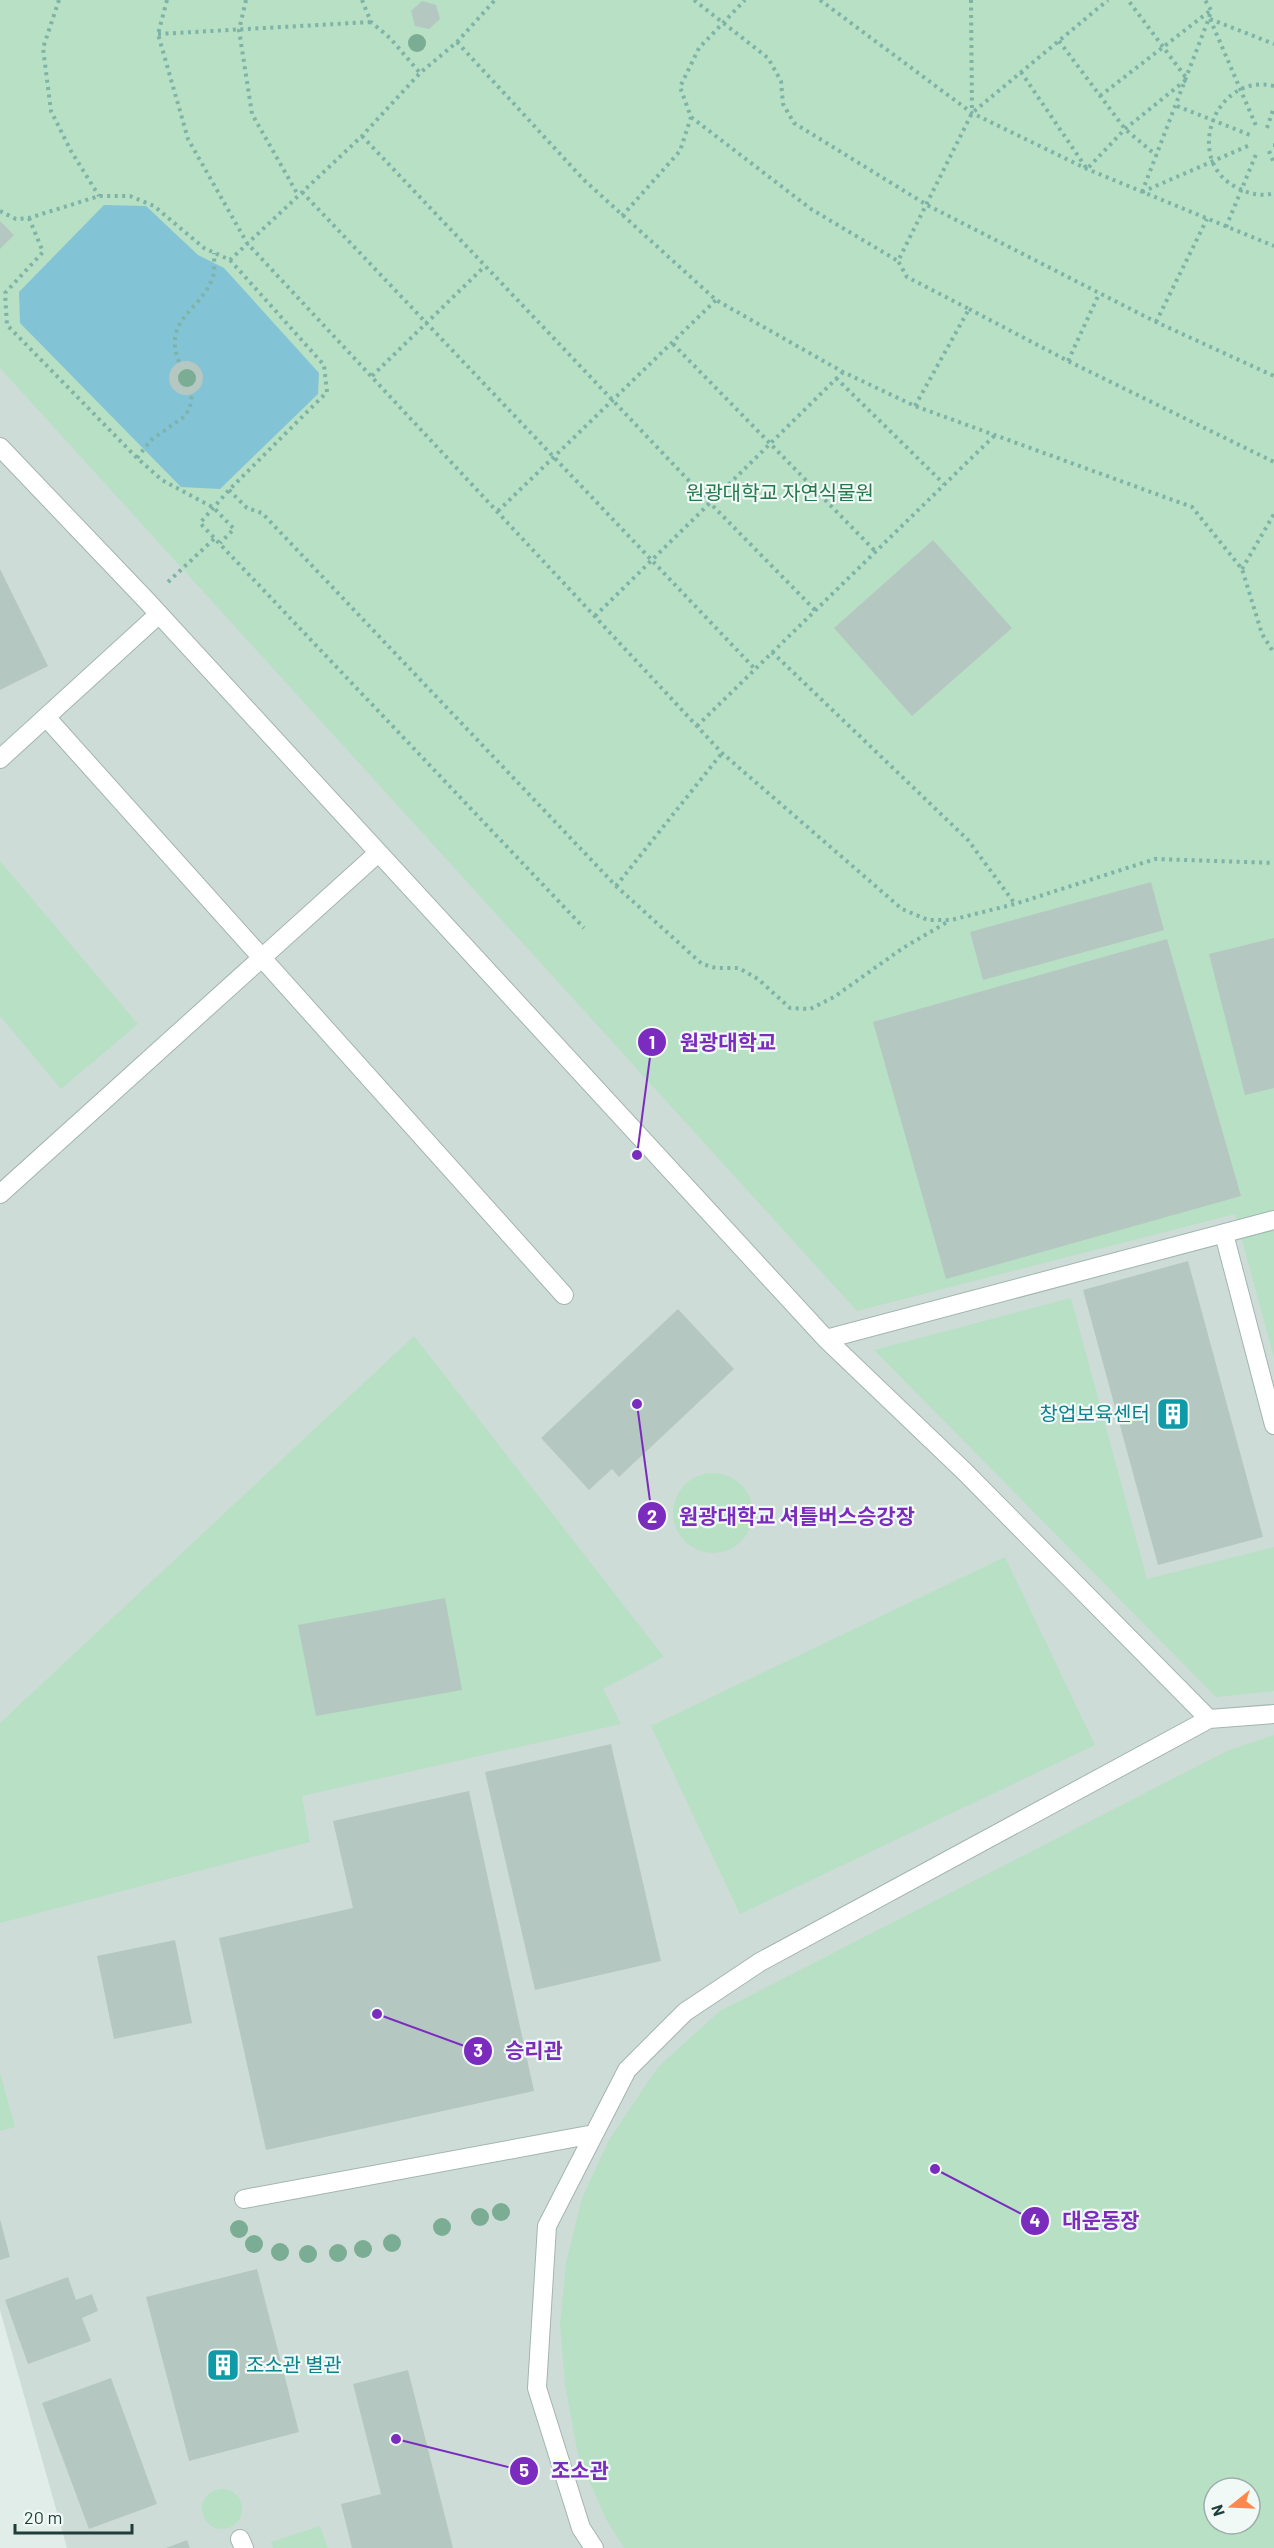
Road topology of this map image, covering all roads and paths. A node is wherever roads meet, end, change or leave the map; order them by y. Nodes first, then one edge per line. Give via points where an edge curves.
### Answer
1 (59, 0) edge
2 (167, 0) edge
3 (246, 0) edge
4 (362, 0) edge
5 (495, 0) edge
6 (694, 0) edge
7 (746, 0) edge
8 (820, 0) edge
9 (971, 0) edge
10 (1108, 0) edge
11 (1128, 0) edge
12 (1205, 0) edge
13 (1211, 10) junction
14 (1209, 18) junction
15 (371, 22) junction
16 (722, 23) junction
17 (239, 30) junction
18 (158, 34) junction
19 (1059, 41) junction
20 (457, 42) junction
21 (1274, 44) edge
22 (1163, 45) junction
23 (420, 72) junction
24 (1021, 72) junction
25 (1187, 79) junction
26 (1274, 86) edge
27 (1241, 90) junction
28 (1100, 96) junction
29 (1177, 106) junction
30 (1274, 106) edge
31 (972, 113) junction
32 (691, 117) junction
33 (1212, 120) junction
34 (1257, 128) dead end
35 (1266, 128) dead end
36 (1125, 129) junction
37 (1250, 135) dead end
38 (362, 136) junction
39 (1250, 145) dead end
40 (1269, 151) dead end
41 (1257, 152) dead end
42 (1157, 156) junction
43 (1213, 161) junction
44 (1274, 163) edge
45 (1087, 169) junction
46 (1241, 190) junction
47 (1142, 192) junction
48 (1274, 193) edge
49 (300, 194) junction
50 (99, 196) junction
51 (927, 205) junction
52 (0, 211) edge
53 (622, 216) junction
54 (29, 218) junction
55 (1207, 219) junction
56 (1226, 227) junction
57 (247, 243) junction
58 (1274, 246) edge
59 (214, 254) junction
60 (230, 260) junction
61 (898, 261) junction
62 (485, 266) junction
63 (1099, 294) junction
64 (716, 300) junction
65 (969, 309) junction
66 (1156, 322) junction
67 (426, 323) junction
68 (673, 344) junction
69 (1068, 361) junction
70 (180, 362) dead end
71 (843, 372) junction
72 (372, 376) junction
73 (1274, 376) edge
74 (836, 378) junction
75 (192, 394) dead end
76 (614, 402) junction
77 (915, 406) junction
78 (994, 436) junction
79 (770, 444) junction
80 (0, 447) edge
81 (137, 458) junction
82 (554, 458) junction
83 (1274, 462) edge
84 (944, 484) junction
85 (229, 490) junction
86 (710, 503) junction
87 (214, 508) junction
88 (498, 511) junction
89 (1274, 514) edge
90 (216, 537) junction
91 (220, 543) junction
92 (875, 551) junction
93 (652, 559) junction
94 (1242, 569) junction
95 (153, 608) junction
96 (815, 610) junction
97 (595, 616) junction
98 (772, 652) junction
99 (1274, 653) edge
100 (755, 669) junction
101 (46, 717) junction
102 (697, 726) junction
103 (722, 753) junction
104 (0, 759) edge
105 (378, 853) junction
106 (1274, 863) edge
107 (616, 886) junction
108 (1015, 904) junction
109 (951, 920) junction
110 (584, 928) dead end
111 (262, 957) junction
112 (0, 1194) edge
113 (1274, 1221) edge
114 (1224, 1234) junction
115 (564, 1295) dead end
116 (826, 1339) junction
117 (1274, 1425) edge
118 (1274, 1714) edge
119 (1209, 1719) junction
120 (594, 2134) junction
121 (244, 2199) dead end
122 (594, 2548) edge

1 - 50 path via 43,48 51,111
2 - 18 path
3 - 17 path
4 - 15 path
5 - 20 path
6 - 16 path
7 - 16 path
8 - 31 path
9 - 31 path
10 - 19 path
11 - 22 path
12 - 13 path
13 - 14 path
13 - 22 path
14 - 21 path
14 - 25 path
14 - 27 path
15 - 17 path
15 - 23 path
16 - 32 path via 699,48 680,87
16 - 51 path via 768,58 781,81 783,104 794,123
17 - 18 path
17 - 49 path via 252,114
18 - 57 path via 188,139
19 - 24 path
19 - 28 path
20 - 23 path
20 - 53 path
22 - 25 path
22 - 28 path
23 - 38 path
24 - 31 path
24 - 45 path
25 - 29 path
25 - 36 path
26 - 27 path via 1249,86
27 - 33 path via 1220,105
27 - 34 path
28 - 36 path
29 - 33 path
29 - 42 path
30 - 35 path
31 - 45 path
31 - 51 path
32 - 53 path via 680,151
32 - 61 path via 811,208
33 - 37 path
33 - 43 path via 1208,138
36 - 42 path
36 - 45 path
38 - 49 path
38 - 62 path
39 - 43 path
40 - 44 path
41 - 46 path
42 - 47 path
43 - 46 path via 1219,173
43 - 47 path
45 - 47 path
46 - 48 path
46 - 56 path
47 - 55 path
49 - 57 path
49 - 67 path
50 - 54 path
50 - 59 path via 130,196 154,206
51 - 61 path
51 - 63 path
52 - 54 path via 16,219
53 - 64 path
54 - 81 path via 43,252 4,293 7,325
55 - 56 path
55 - 66 path
56 - 58 path
57 - 60 path
57 - 72 path
59 - 60 path
59 - 70 path via 213,276 175,335
60 - 85 path via 324,365 327,392
61 - 65 path via 907,277
62 - 67 path
62 - 76 path
63 - 66 path
63 - 69 path
64 - 68 path
64 - 71 path
65 - 69 path
65 - 77 path
66 - 73 path
67 - 72 path
67 - 82 path
68 - 76 path
68 - 79 path
69 - 83 path
71 - 74 path
71 - 77 path
72 - 88 path
74 - 79 path
74 - 84 path
75 - 81 path via 185,416 151,440
76 - 82 path
76 - 86 path
77 - 78 path
78 - 84 path
78 - 94 path via 1192,507
79 - 86 path
79 - 92 path
80 - 95 lane
81 - 87 path via 162,480
82 - 88 path
82 - 93 path
84 - 92 path
85 - 87 path
85 - 107 path via 247,508 262,513
86 - 93 path
86 - 96 path
87 - 90 path via 200,523
87 - 91 path via 234,529
88 - 97 path
89 - 94 path
90 - 91 path
90 - 95 path
91 - 110 path
92 - 96 path
93 - 97 path
93 - 100 path
94 - 99 path via 1262,634
95 - 101 lane
95 - 105 lane
96 - 98 path
97 - 102 path
98 - 100 path
98 - 108 path via 968,840
100 - 102 path
101 - 104 lane
101 - 111 lane
102 - 103 path
103 - 107 path
103 - 109 path via 902,909 928,920
105 - 111 lane
105 - 116 lane
106 - 108 path via 1155,859
107 - 109 path via 702,964 738,968 758,979 790,1008 810,1009 834,997
108 - 109 path
111 - 112 lane
111 - 115 lane
113 - 114 lane
114 - 116 lane
114 - 117 lane
116 - 119 lane
118 - 119 lane
119 - 120 lane via 760,1962 685,2012 627,2070
120 - 121 lane
120 - 122 lane via 547,2226 537,2388 581,2528

